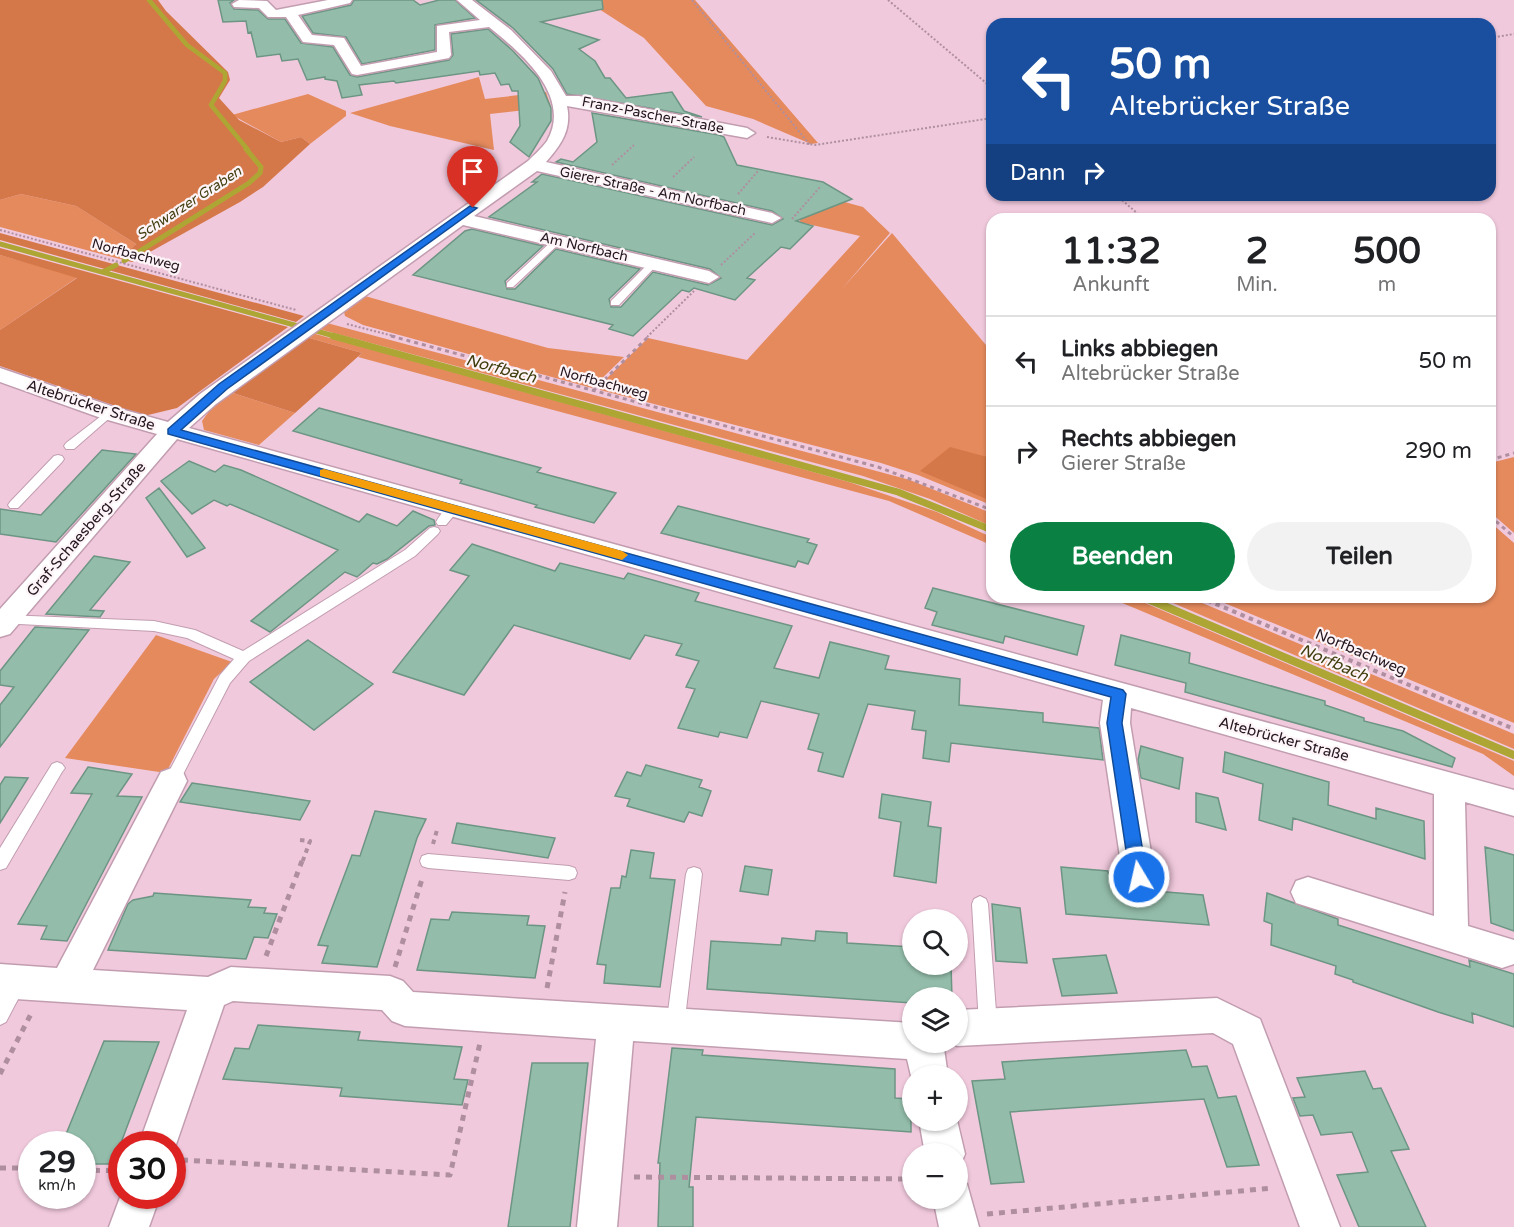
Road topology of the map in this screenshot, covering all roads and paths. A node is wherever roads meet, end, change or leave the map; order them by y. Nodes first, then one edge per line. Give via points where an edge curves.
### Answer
1 (345, 0) edge
2 (464, 0) edge
3 (692, 0) edge
4 (888, 0) edge
5 (239, 4) dead end
6 (290, 13) junction
7 (493, 22) junction
8 (1514, 34) edge
9 (1496, 37) edge
10 (986, 83) edge
11 (558, 101) junction
12 (986, 119) edge
13 (747, 133) dead end
14 (764, 136) dead end
15 (810, 144) junction
16 (694, 157) dead end
17 (534, 165) junction
18 (759, 170) dead end
19 (820, 187) dead end
20 (658, 193) junction
21 (1123, 201) edge
22 (725, 207) junction
23 (1137, 213) edge
24 (458, 218) junction
25 (772, 218) junction
26 (0, 230) edge
27 (557, 241) junction
28 (653, 264) junction
29 (709, 277) junction
30 (510, 285) dead end
31 (615, 303) dead end
32 (318, 318) junction
33 (0, 375) edge
34 (592, 391) junction
35 (109, 413) junction
36 (172, 431) junction
37 (70, 446) dead end
38 (1514, 453) edge
39 (1496, 458) edge
40 (58, 459) dead end
41 (14, 505) dead end
42 (986, 508) edge
43 (443, 521) junction
44 (1496, 521) edge
45 (1514, 537) edge
46 (1213, 603) edge
47 (3, 624) edge
48 (244, 657) junction
49 (1118, 694) junction
50 (1514, 729) edge
51 (57, 768) dead end
52 (172, 781) joint
53 (1449, 785) junction
54 (1514, 802) edge
55 (437, 830) dead end
56 (300, 840) dead end
57 (428, 861) junction
58 (0, 863) edge
59 (569, 873) joint
60 (694, 874) dead end
61 (1139, 877) dead end
62 (1308, 892) dead end
63 (980, 904) dead end
64 (1451, 937) junction
65 (1502, 952) dead end
66 (33, 984) edge
67 (255, 985) junction
68 (387, 993) junction
69 (210, 994) junction
70 (486, 1015) junction
71 (0, 1016) edge
72 (541, 1018) junction
73 (616, 1023) junction
74 (675, 1027) junction
75 (973, 1027) edge
76 (926, 1054) edge
77 (0, 1074) edge
78 (163, 1131) edge
79 (186, 1161) edge
80 (0, 1168) edge
81 (18, 1168) edge
82 (602, 1177) junction
83 (902, 1179) edge
84 (1303, 1185) junction
85 (135, 1209) edge
86 (956, 1214) edge
87 (129, 1227) edge
88 (597, 1227) edge
89 (1320, 1227) edge

1 - 6 street
2 - 7 street, Graf-Schaesberg-Straße
3 - 15 path
4 - 10 path
5 - 6 street via 261,4 273,14
6 - 7 street via 309,40 338,40 357,71 444,55 442,29
7 - 11 street, Graf-Schaesberg-Straße via 537,61
8 - 9 path
11 - 13 street, Franz-Pascher-Straße via 579,100
11 - 17 street, Graf-Schaesberg-Straße via 560,136
12 - 15 path
14 - 15 path
16 - 20 path
17 - 20 street, Gierer Straße - Am Norfbach
17 - 24 street, Graf-Schaesberg-Straße
18 - 22 path
19 - 25 path via 794,219
20 - 22 street, Gierer Straße - Am Norfbach
21 - 23 path
22 - 25 street, Gierer Straße - Am Norfbach
24 - 27 street, Am Norfbach
24 - 32 street, Graf-Schaesberg-Straße
25 - 29 path
26 - 32 path, Norfbachweg
27 - 28 street, Am Norfbach
27 - 30 lane
28 - 29 street, Am Norfbach
28 - 31 lane
29 - 34 path
32 - 34 path, Norfbachweg
32 - 36 street, Graf-Schaesberg-Straße via 208,399
33 - 35 street, Altebrücker Straße
34 - 42 path, Norfbachweg via 879,467
35 - 36 street, Altebrücker Straße
35 - 37 lane
36 - 43 street, Altebrücker Straße
36 - 47 street, Graf-Schaesberg-Straße
38 - 39 path
40 - 41 lane
43 - 48 lane via 410,553
43 - 49 street, Altebrücker Straße
44 - 45 path
46 - 50 path, Norfbachweg
47 - 48 lane via 154,626 190,634
48 - 52 lane via 225,679
49 - 53 street, Altebrücker Straße
49 - 61 street via 1115,723
51 - 58 lane
52 - 66 street
53 - 54 street, Altebrücker Straße
53 - 64 street
55 - 57 path
56 - 67 path via 310,841
57 - 59 lane
57 - 68 path
59 - 72 path
60 - 74 lane
62 - 64 street
63 - 75 lane
64 - 65 street
66 - 69 street
66 - 71 lane
66 - 77 path
67 - 68 street
67 - 69 street via 231,984
68 - 70 street via 405,1010
69 - 78 street
70 - 72 street
70 - 79 path via 450,1175
72 - 73 street
73 - 74 street
73 - 82 street
74 - 76 street
75 - 84 street via 1217,1015 1247,1032
80 - 81 path
82 - 83 path
82 - 88 street
84 - 86 path
84 - 89 street
85 - 87 street

